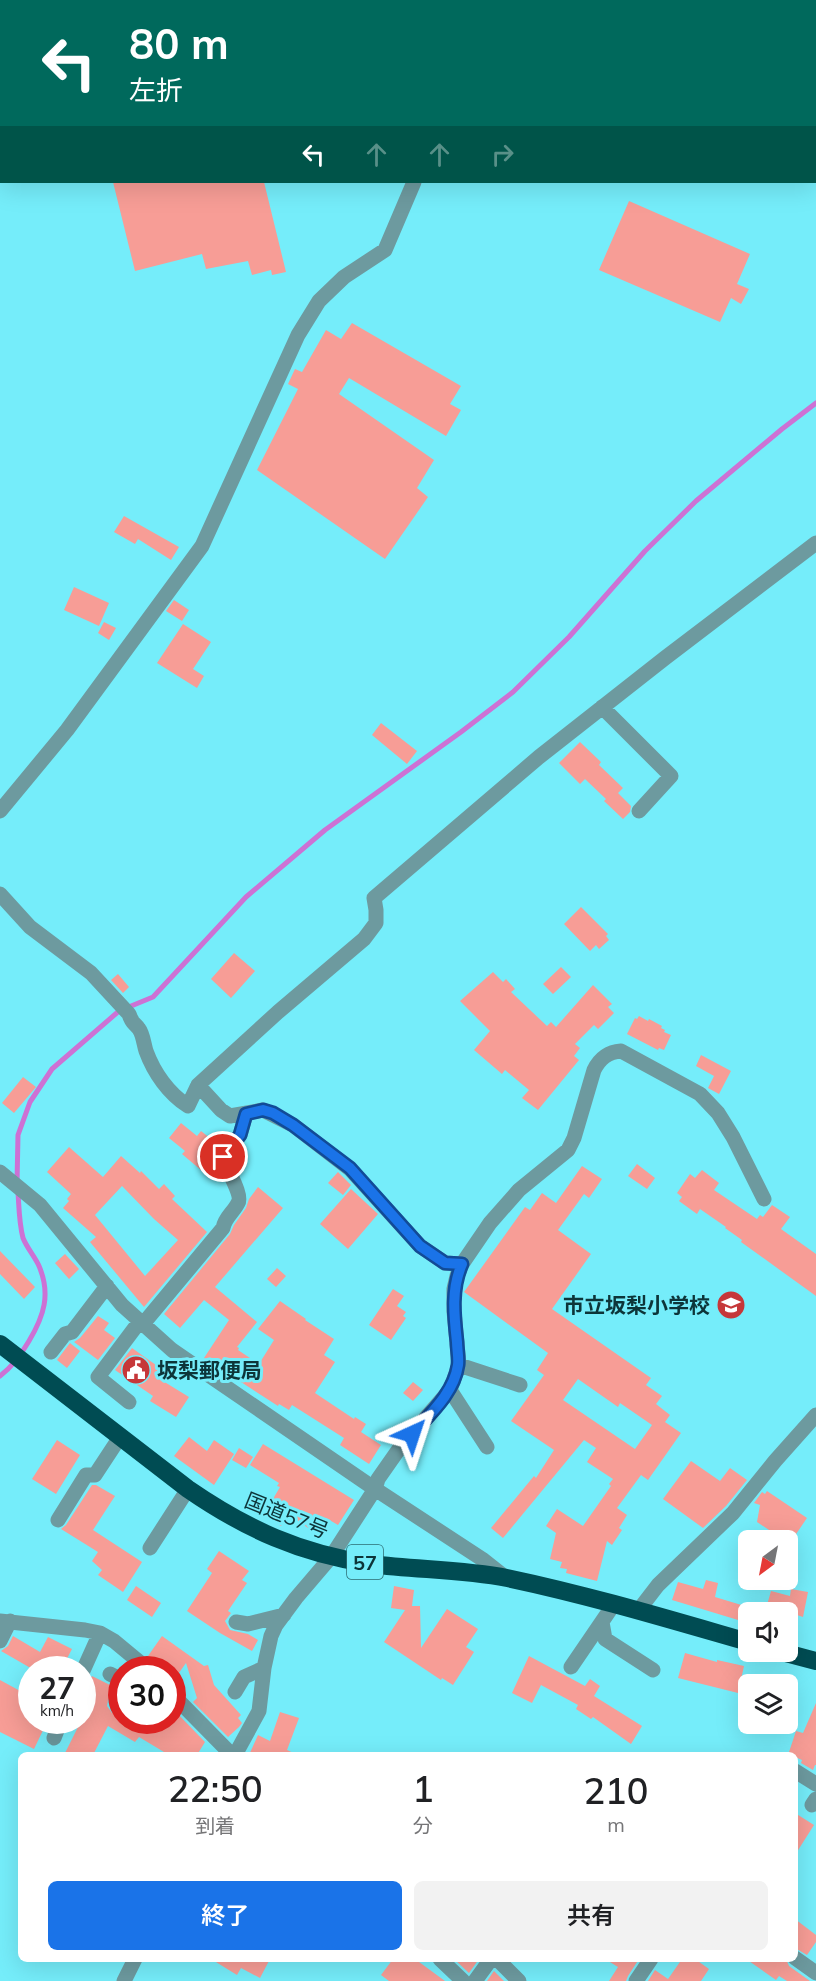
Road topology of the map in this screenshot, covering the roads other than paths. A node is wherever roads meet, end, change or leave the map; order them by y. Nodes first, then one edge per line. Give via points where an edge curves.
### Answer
1 (414, 183) edge
2 (816, 543) edge
3 (602, 707) junction
4 (0, 811) edge
5 (639, 811) dead end
6 (0, 894) edge
7 (198, 1085) junction
8 (246, 1114) junction
9 (0, 1172) edge
10 (764, 1199) dead end
11 (462, 1264) junction
12 (107, 1286) junction
13 (142, 1322) junction
14 (4, 1348) edge
15 (51, 1352) dead end
16 (459, 1365) junction
17 (520, 1384) dead end
18 (450, 1390) junction
19 (129, 1402) dead end
20 (816, 1415) edge
21 (120, 1437) junction
22 (488, 1447) dead end
23 (188, 1489) junction
24 (375, 1489) junction
25 (58, 1520) dead end
26 (150, 1548) dead end
27 (331, 1557) junction
28 (506, 1578) junction
29 (614, 1604) junction
30 (638, 1611) junction
31 (284, 1615) junction
32 (5, 1621) edge
33 (236, 1622) dead end
34 (602, 1622) junction
35 (100, 1634) junction
36 (738, 1639) edge
37 (0, 1641) edge
38 (90, 1656) edge
39 (131, 1656) edge
40 (798, 1656) edge
41 (816, 1661) edge
42 (571, 1667) dead end
43 (264, 1668) junction
44 (653, 1670) dead end
45 (235, 1692) dead end
46 (186, 1708) edge
47 (56, 1734) edge
48 (54, 1738) dead end
49 (230, 1752) edge
50 (235, 1752) edge
51 (798, 1773) edge
52 (816, 1784) edge
53 (798, 1960) edge
54 (134, 1962) edge
55 (443, 1962) edge
56 (487, 1962) edge
57 (500, 1962) edge
58 (649, 1962) edge
59 (816, 1973) edge
60 (464, 1980) edge
61 (124, 1981) edge
62 (519, 1981) edge
63 (636, 1981) edge

1 - 4 street via 385,250 344,277 319,301 298,335 202,546 68,730
2 - 3 street
3 - 5 street via 671,776
3 - 7 street via 374,898 376,923 364,939
6 - 7 street via 30,927 91,974 129,1014 156,1073 177,1099 188,1106
7 - 8 street via 230,1116
8 - 11 street via 263,1110 293,1125 350,1168 420,1246 445,1263
8 - 13 street via 240,1135 223,1157 240,1201 223,1228
9 - 12 street via 40,1205
10 - 11 street via 733,1137 700,1094 621,1051 612,1052 594,1070 568,1150 519,1190
11 - 16 street via 454,1289
12 - 13 street
12 - 15 street via 72,1332 65,1334
13 - 19 street via 98,1377
13 - 24 street via 172,1350
14 - 21 highway, 国道57号 / 57
16 - 17 street
16 - 18 street
18 - 22 street
18 - 24 street via 399,1449
20 - 30 street via 732,1512 658,1585
21 - 23 highway, 国道57号 / 57
21 - 25 street via 95,1475 86,1475
23 - 26 street
23 - 27 highway, 国道57号 / 57 via 267,1536
24 - 27 street
24 - 28 street
27 - 28 highway, 国道57号 / 57
27 - 31 street
28 - 29 highway, 国道57号 / 57
29 - 30 highway, 国道57号 / 57
29 - 34 street
30 - 36 highway, 国道57号 / 57
31 - 33 street via 248,1624
31 - 43 street via 272,1636
32 - 35 street
32 - 37 street
34 - 42 street
34 - 44 street via 605,1639
35 - 38 street
35 - 39 street
40 - 41 highway
43 - 45 street via 244,1677
43 - 50 street via 259,1711
46 - 49 street
47 - 48 street
51 - 52 street
53 - 59 street
54 - 61 street
55 - 60 street
56 - 60 street
57 - 62 street
58 - 63 street

